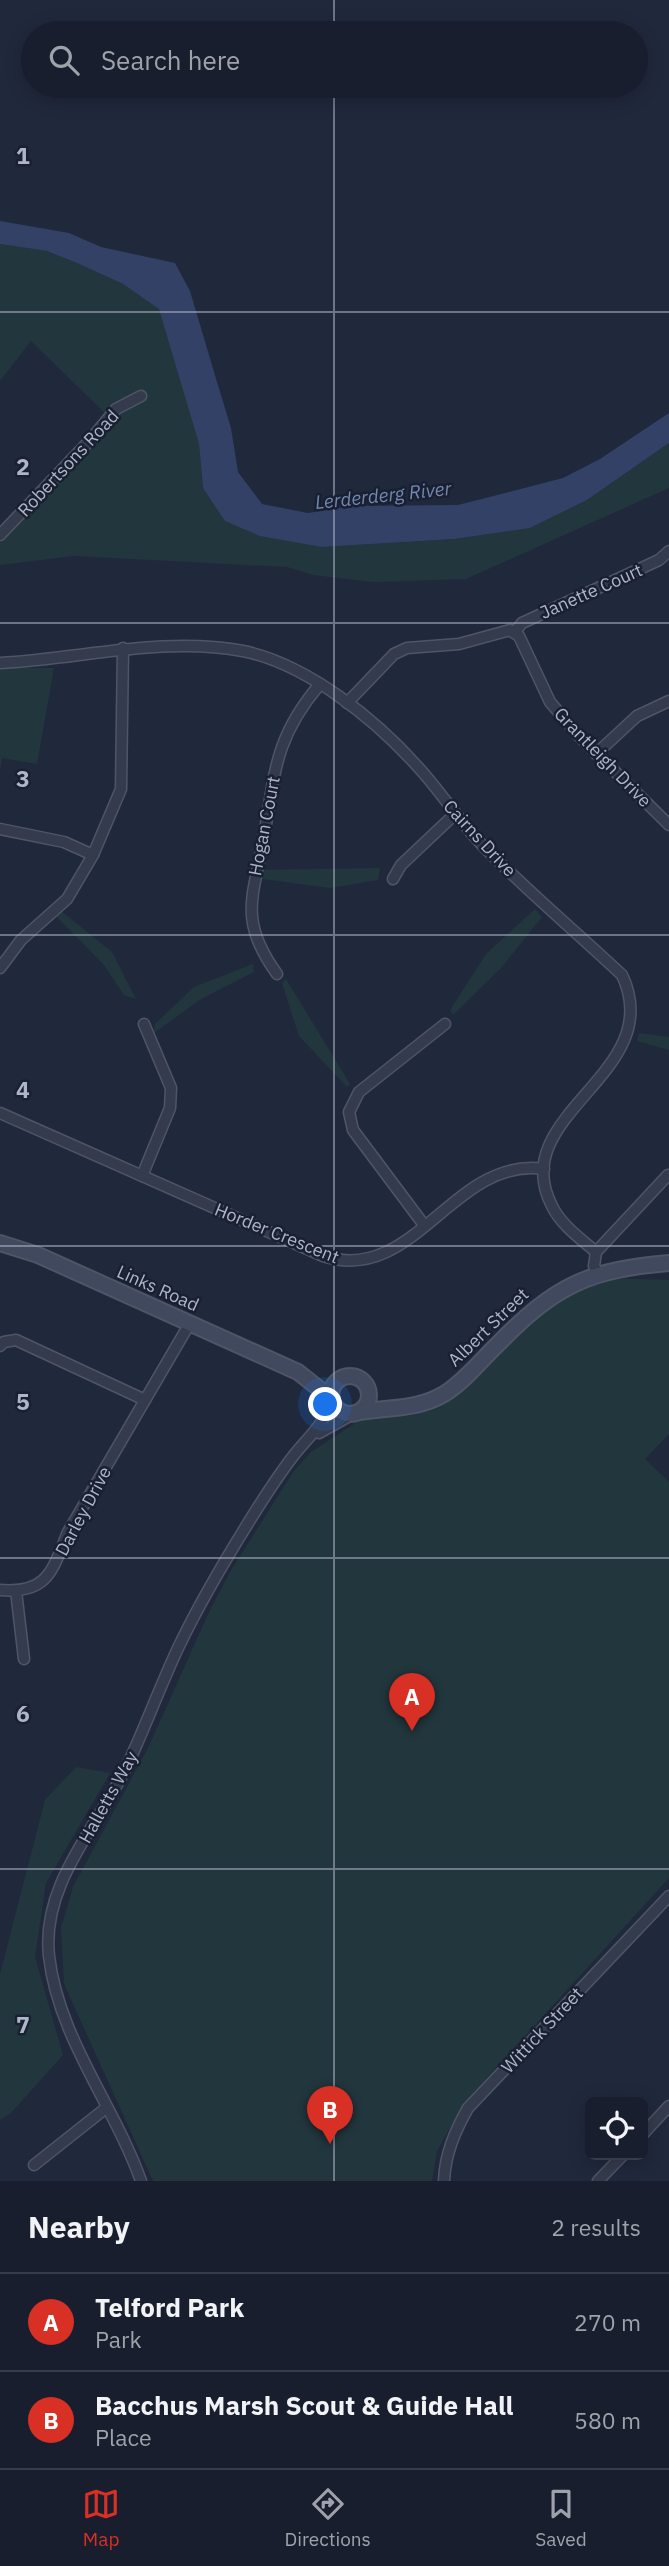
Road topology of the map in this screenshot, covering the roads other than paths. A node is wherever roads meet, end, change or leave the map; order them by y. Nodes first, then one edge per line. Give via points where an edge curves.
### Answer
1 (141, 396) dead end
2 (0, 535) edge
3 (669, 551) edge
4 (514, 633) junction
5 (123, 648) junction
6 (0, 663) edge
7 (320, 684) junction
8 (669, 701) edge
9 (347, 703) junction
10 (596, 754) junction
11 (454, 815) junction
12 (669, 825) edge
13 (0, 829) edge
14 (93, 855) junction
15 (393, 878) dead end
16 (0, 968) edge
17 (277, 974) dead end
18 (144, 1024) dead end
19 (444, 1024) dead end
20 (0, 1113) edge
21 (544, 1169) junction
22 (142, 1175) junction
23 (668, 1175) edge
24 (424, 1225) junction
25 (0, 1243) edge
26 (596, 1252) junction
27 (669, 1263) edge
28 (598, 1273) junction
29 (190, 1324) junction
30 (0, 1346) edge
31 (298, 1372) junction
32 (341, 1379) junction
33 (368, 1388) junction
34 (332, 1399) junction
35 (145, 1400) junction
36 (417, 1406) junction
37 (357, 1413) junction
38 (313, 1437) junction
39 (0, 1590) edge
40 (16, 1591) junction
41 (24, 1659) dead end
42 (669, 1896) edge
43 (669, 2106) edge
44 (106, 2108) junction
45 (648, 2129) edge
46 (618, 2160) edge
47 (34, 2165) dead end
48 (141, 2181) edge
49 (444, 2181) edge
50 (598, 2181) edge

1 - 2 street, Robertsons Road via 116,409
3 - 4 street, Janette Court via 659,560 522,623
4 - 9 street via 510,630 468,642 407,648 394,654
4 - 10 street, Grantleigh Drive via 550,702
5 - 6 street, Cairns Drive
5 - 7 street, Cairns Drive via 243,651 292,666
5 - 14 street via 121,789
7 - 9 street, Cairns Drive
7 - 17 street, Hogan Court via 280,746 251,894 256,938
8 - 10 street via 637,716
9 - 11 street, Cairns Drive via 417,766
10 - 12 street, Grantleigh Drive
11 - 15 street
11 - 21 street, Cairns Drive via 622,975 634,997 637,1032 632,1050 560,1133
13 - 14 street via 64,842
14 - 16 street via 67,899 21,940
18 - 22 street via 171,1088 170,1108
19 - 24 street via 359,1092 349,1112 353,1130
20 - 22 street, Horder Crescent
21 - 24 street, Horder Crescent via 511,1168 487,1178
21 - 26 street via 552,1207
22 - 24 street, Horder Crescent via 337,1261 370,1260 398,1247
23 - 26 street
25 - 29 street, Links Road via 38,1255
26 - 28 street
27 - 28 street, Albert Street
28 - 36 street, Albert Street via 544,1300 464,1379
29 - 31 street, Links Road
29 - 35 street, Darley Drive
30 - 35 street via 16,1340
31 - 32 street, Links Road
31 - 34 street, Links Road
32 - 33 street via 359,1378
32 - 34 street via 332,1389
33 - 36 street via 381,1399
33 - 37 street via 369,1402
34 - 37 street via 341,1412
34 - 38 street, Halletts Way
35 - 40 street, Darley Drive via 68,1532 54,1565 42,1582
36 - 37 street, Albert Street
37 - 38 street, Halletts Way
38 - 44 street, Halletts Way via 274,1483 214,1580 119,1781 61,1882 51,1916 48,1952 52,1982
39 - 40 street, Darley Drive
40 - 41 street
42 - 49 street, Wittick Street via 468,2109 456,2128
43 - 45 street
44 - 47 street
44 - 48 street, Halletts Way
46 - 50 street

